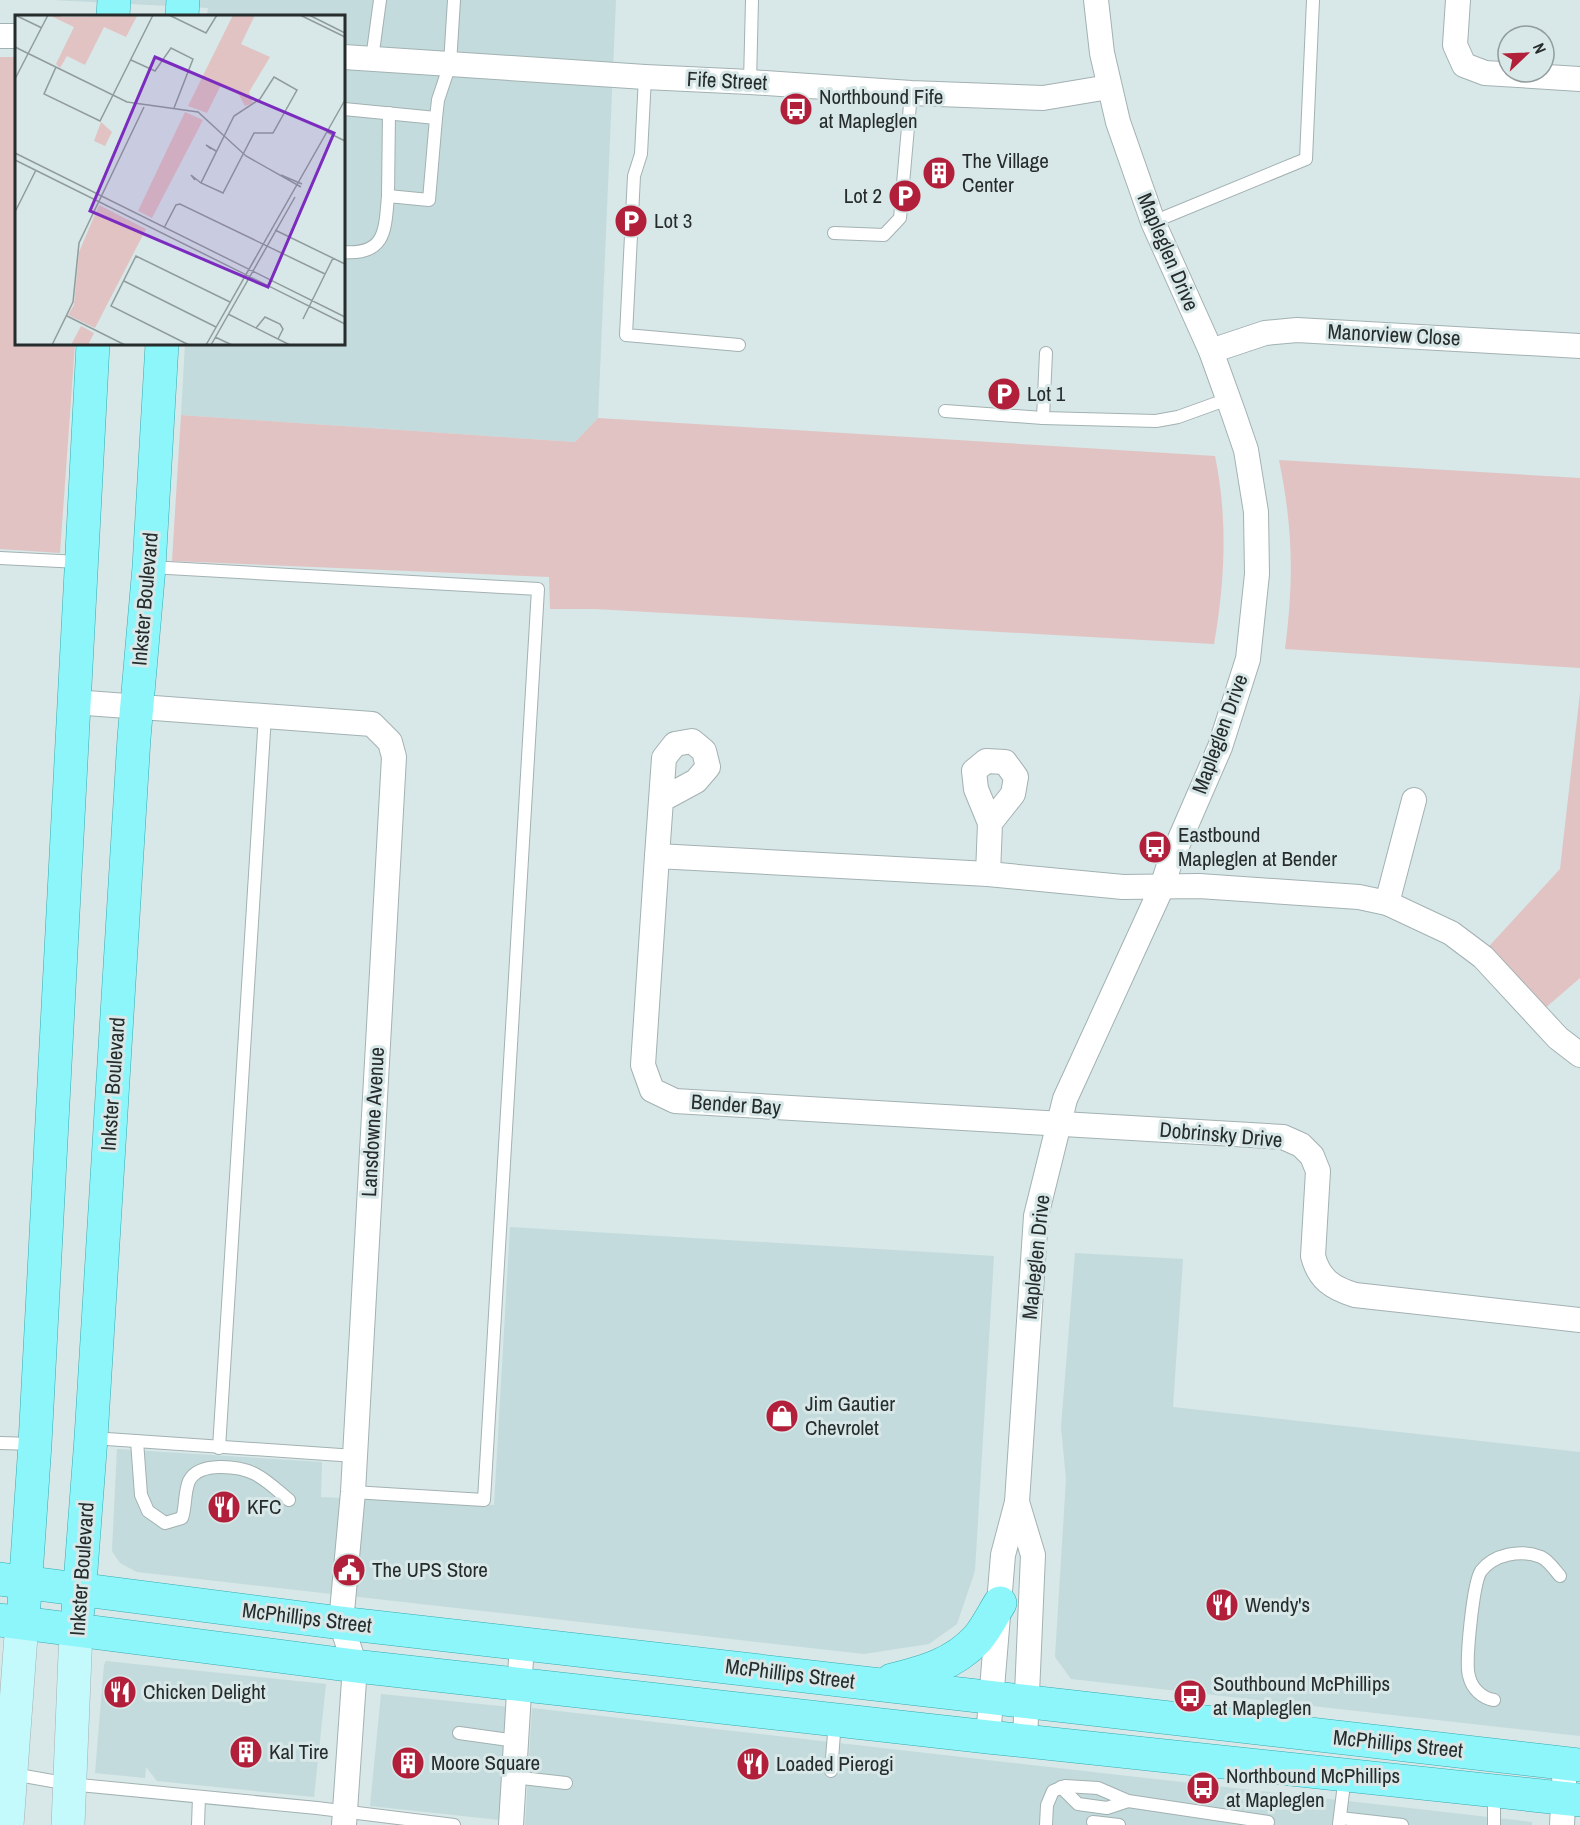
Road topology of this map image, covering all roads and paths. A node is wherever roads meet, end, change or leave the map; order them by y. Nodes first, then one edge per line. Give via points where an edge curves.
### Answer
1 (114, 0) edge
2 (183, 0) edge
3 (380, 0) edge
4 (454, 0) edge
5 (752, 0) edge
6 (1096, 0) edge
7 (1313, 0) edge
8 (1458, 0) edge
9 (113, 15) edge
10 (182, 15) edge
11 (345, 57) edge
12 (372, 59) junction
13 (450, 64) junction
14 (645, 77) junction
15 (1580, 79) edge
16 (750, 82) junction
17 (1109, 87) junction
18 (911, 93) junction
19 (345, 110) edge
20 (389, 113) junction
21 (436, 117) junction
22 (388, 196) junction
23 (1153, 222) junction
24 (834, 232) dead end
25 (345, 252) edge
26 (93, 345) edge
27 (162, 345) edge
28 (740, 345) dead end
29 (1580, 346) edge
30 (1211, 351) junction
31 (1046, 353) dead end
32 (1228, 399) junction
33 (945, 411) dead end
34 (1043, 418) junction
35 (0, 558) edge
36 (80, 562) junction
37 (149, 567) junction
38 (74, 702) junction
39 (136, 707) junction
40 (265, 715) junction
41 (661, 800) dead end
42 (1414, 800) dead end
43 (990, 824) dead end
44 (657, 856) junction
45 (988, 874) junction
46 (1162, 887) junction
47 (1387, 903) junction
48 (1580, 1055) edge
49 (1059, 1125) junction
50 (1580, 1320) edge
51 (91, 1438) junction
52 (137, 1442) junction
53 (0, 1443) edge
54 (34, 1443) junction
55 (219, 1448) junction
56 (355, 1456) junction
57 (353, 1492) junction
58 (289, 1500) dead end
59 (1017, 1502) junction
60 (1560, 1576) dead end
61 (13, 1581) edge
62 (80, 1590) junction
63 (1000, 1602) junction
64 (11, 1621) edge
65 (341, 1623) junction
66 (76, 1630) junction
67 (522, 1643) junction
68 (355, 1666) junction
69 (876, 1684) junction
70 (518, 1685) junction
71 (992, 1698) junction
72 (1494, 1700) dead end
73 (1028, 1703) junction
74 (835, 1719) junction
75 (459, 1733) dead end
76 (988, 1737) junction
77 (1025, 1740) junction
78 (516, 1741) junction
79 (1572, 1764) edge
80 (831, 1771) dead end
81 (5, 1773) edge
82 (1345, 1775) junction
83 (513, 1777) junction
84 (566, 1783) dead end
85 (69, 1784) junction
86 (1061, 1787) junction
87 (1494, 1791) junction
88 (199, 1797) junction
89 (1128, 1802) junction
90 (1568, 1808) edge
91 (345, 1818) edge
92 (1339, 1821) edge
93 (1093, 1822) dead end
94 (1268, 1822) dead end
95 (7, 1825) edge
96 (68, 1825) edge
97 (198, 1825) edge
98 (454, 1825) edge
99 (511, 1825) edge
100 (1046, 1825) edge
101 (1119, 1825) edge
102 (1402, 1825) edge
103 (1494, 1825) edge

1 - 9 main road
2 - 10 main road
3 - 12 lane
4 - 13 lane
5 - 16 lane
6 - 17 street, Mapleglen Drive
7 - 23 lane via 1306,159
8 - 15 street via 1455,45 1464,65 1485,73
11 - 12 street, Fife Street
12 - 13 street, Fife Street
13 - 14 street, Fife Street
13 - 21 lane
14 - 16 street, Fife Street
14 - 28 lane via 641,154 634,176 626,335
16 - 18 street, Fife Street
17 - 18 street, Fife Street via 1043,98
17 - 23 street, Mapleglen Drive
18 - 24 lane via 900,218 884,235
19 - 20 lane
20 - 21 lane
20 - 22 lane
21 - 22 lane via 429,200
22 - 25 lane via 385,231 378,243 371,249
23 - 30 street, Mapleglen Drive
26 - 36 main road
27 - 37 main road, Inkster Boulevard
29 - 30 street, Manorview Close via 1297,330 1265,333
30 - 32 street, Mapleglen Drive
31 - 34 lane
32 - 34 lane via 1156,422
32 - 46 street, Mapleglen Drive via 1246,450 1256,512 1257,574 1248,659 1220,747
33 - 34 lane
35 - 36 lane
36 - 38 main road
37 - 39 main road, Inkster Boulevard
37 - 57 lane via 538,589 484,1500
38 - 39 street, Lansdowne Avenue
38 - 54 main road
39 - 40 street, Lansdowne Avenue
39 - 51 main road, Inkster Boulevard
40 - 55 lane
40 - 56 street, Lansdowne Avenue via 372,724 390,742 394,757
41 - 44 street, Bender Bay
42 - 47 street
43 - 45 street
44 - 45 street
44 - 49 street, Bender Bay via 643,1065 652,1090 675,1101
45 - 46 street
46 - 47 street via 1359,897
46 - 49 street, Mapleglen Drive via 1065,1099
47 - 48 street via 1451,933 1483,957 1544,1023
49 - 50 street, Dobrinsky Drive via 1283,1137 1301,1145 1312,1156 1318,1171 1313,1256 1322,1278 1338,1290
49 - 59 street, Mapleglen Drive via 1036,1216
51 - 52 lane
51 - 62 main road, Inkster Boulevard
52 - 55 lane
52 - 58 lane via 141,1495 148,1511 165,1522 182,1518 190,1480 208,1468 242,1469 256,1474
53 - 54 lane
54 - 61 main road
55 - 56 lane
56 - 57 street, Lansdowne Avenue
57 - 65 street, Lansdowne Avenue
59 - 63 street, Mapleglen Drive via 1003,1555
59 - 73 street, Mapleglen Drive via 1033,1555
60 - 72 lane via 1543,1557 1527,1553 1509,1554 1481,1571 1472,1607 1468,1675 1484,1698
61 - 62 main road, McPhillips Street
61 - 64 main road
62 - 65 main road, McPhillips Street
62 - 66 main road, Inkster Boulevard
63 - 69 main road via 979,1637 961,1655 931,1670
63 - 71 street, Mapleglen Drive
64 - 66 main road, McPhillips Street
64 - 81 main road
65 - 67 main road, McPhillips Street
65 - 68 street, Lansdowne Avenue
66 - 68 main road, McPhillips Street
66 - 85 main road, Inkster Boulevard
67 - 69 main road, McPhillips Street
67 - 70 street
68 - 70 main road, McPhillips Street
68 - 91 street, Lansdowne Avenue
69 - 71 main road, McPhillips Street
70 - 74 main road, McPhillips Street
70 - 78 street
71 - 73 main road, McPhillips Street
71 - 76 street, Mapleglen Drive
73 - 77 street, Mapleglen Drive
73 - 79 main road, McPhillips Street
74 - 76 main road, McPhillips Street
74 - 80 lane
75 - 78 lane
76 - 77 main road, McPhillips Street
77 - 82 main road, McPhillips Street
78 - 83 street
79 - 90 street
81 - 85 lane
81 - 95 main road
82 - 87 main road, McPhillips Street
82 - 92 lane
83 - 84 lane
83 - 99 street
85 - 88 lane
85 - 96 main road, Inkster Boulevard
86 - 89 lane via 1098,1788
86 - 89 lane via 1078,1804 1107,1808
86 - 100 lane via 1053,1791 1047,1805
87 - 90 main road, McPhillips Street
87 - 103 lane
88 - 91 lane
88 - 97 lane
89 - 94 lane
91 - 98 lane
92 - 102 lane
93 - 101 lane

